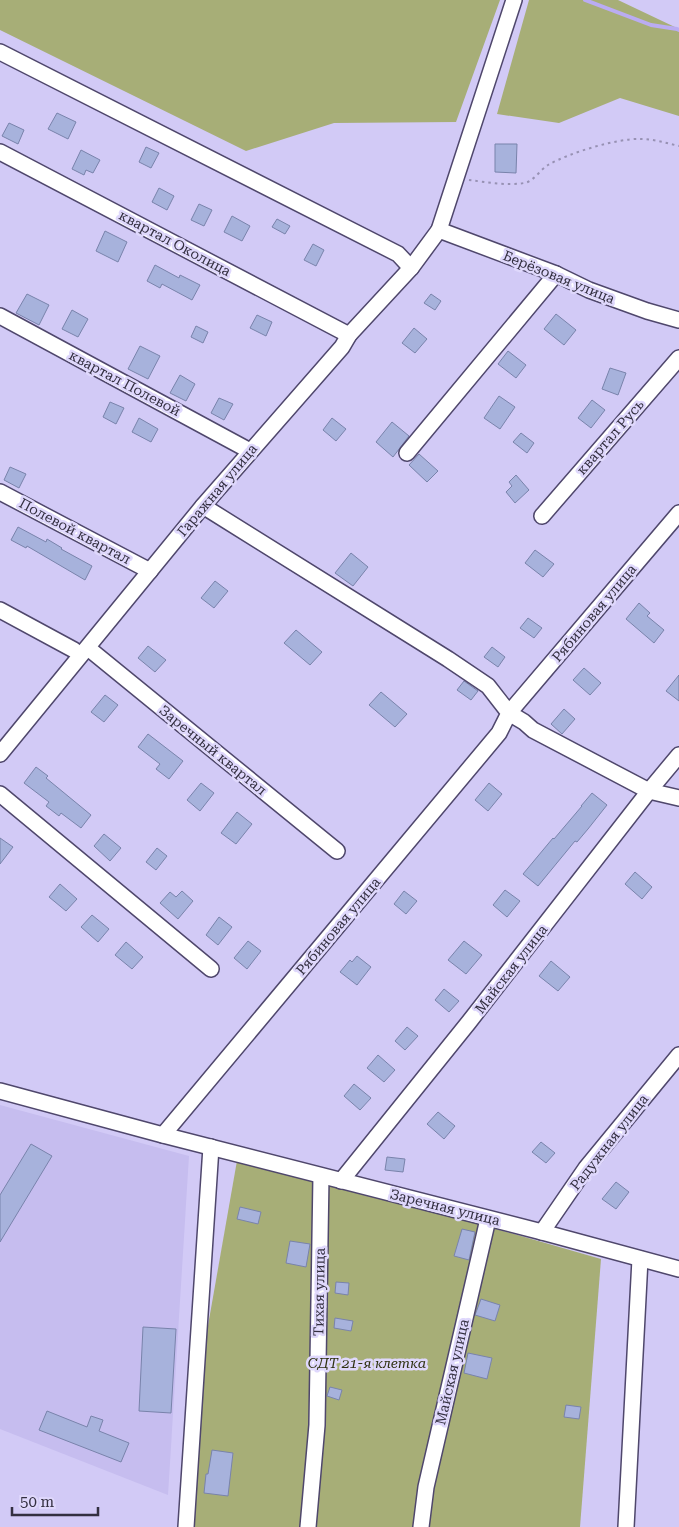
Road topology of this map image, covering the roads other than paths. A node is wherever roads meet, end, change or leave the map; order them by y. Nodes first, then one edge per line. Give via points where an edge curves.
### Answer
1 (514, 0) edge
2 (0, 52) edge
3 (0, 152) edge
4 (439, 230) junction
5 (411, 268) junction
6 (556, 274) junction
7 (0, 316) edge
8 (679, 320) edge
9 (349, 335) junction
10 (679, 358) edge
11 (250, 451) junction
12 (407, 453) dead end
13 (0, 492) edge
14 (203, 506) junction
15 (679, 513) edge
16 (542, 516) dead end
17 (150, 571) junction
18 (0, 610) edge
19 (81, 649) junction
20 (509, 713) junction
21 (0, 754) edge
22 (679, 755) edge
23 (649, 791) junction
24 (0, 794) edge
25 (679, 798) edge
26 (337, 851) dead end
27 (211, 969) dead end
28 (679, 1055) edge
29 (0, 1091) edge
30 (163, 1135) junction
31 (211, 1147) junction
32 (320, 1176) junction
33 (340, 1180) junction
34 (488, 1219) junction
35 (542, 1232) junction
36 (640, 1259) junction
37 (679, 1269) edge
38 (186, 1527) edge
39 (308, 1527) edge
40 (421, 1527) edge
41 (626, 1527) edge

1 - 4 street, Гаражная улица
2 - 5 street via 398,254
3 - 9 street, квартал Околица
4 - 5 street, Гаражная улица
4 - 6 street, Берёзовая улица
5 - 9 street, Гаражная улица
6 - 8 street, Берёзовая улица via 589,290
6 - 12 street
7 - 11 street, квартал Полевой
9 - 11 street, Гаражная улица
10 - 16 street, квартал Русь
11 - 14 street, Гаражная улица
13 - 17 street, Полевой квартал
14 - 17 street, Гаражная улица
14 - 20 street via 488,686
15 - 20 street, Рябиновая улица
17 - 19 street, Гаражная улица
18 - 19 street
19 - 21 street, Гаражная улица
19 - 26 street, Заречный квартал
20 - 23 street via 533,730
20 - 30 street, Рябиновая улица via 499,732
22 - 23 street, Майская улица
23 - 25 street
23 - 33 street, Майская улица via 469,1022
24 - 27 street
28 - 35 street, Радужная улица via 586,1168
29 - 30 street, Заречная улица
30 - 31 street, Заречная улица
31 - 32 street, Заречная улица
31 - 38 street
32 - 33 street, Заречная улица
32 - 39 street, Тихая улица via 317,1425
33 - 34 street, Заречная улица
34 - 35 street, Заречная улица
34 - 40 street, Майская улица via 426,1487
35 - 36 street, Заречная улица
36 - 37 street, Заречная улица
36 - 41 street

